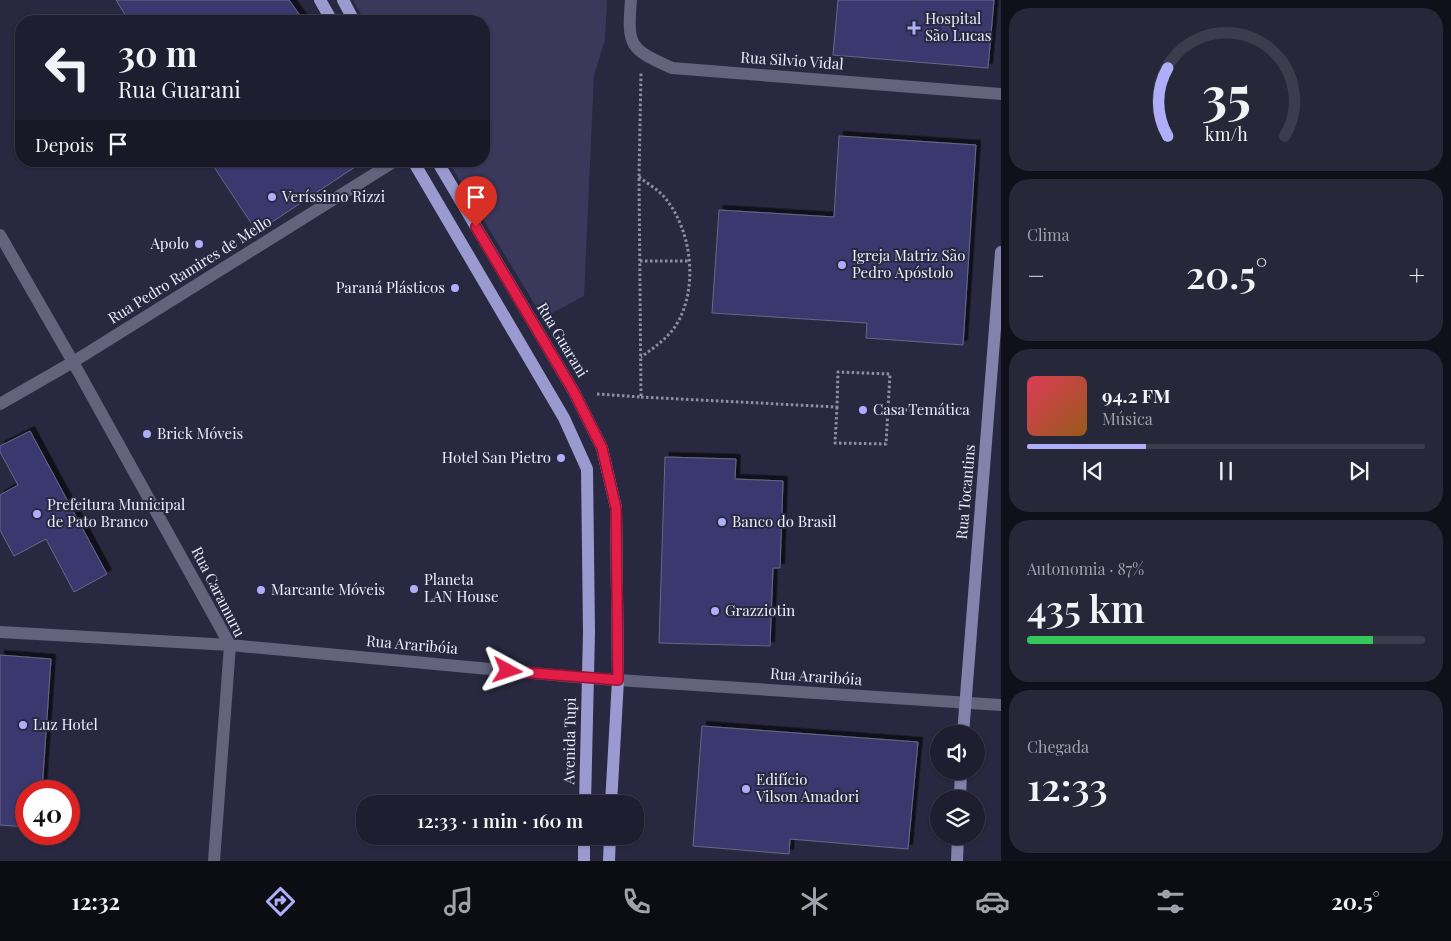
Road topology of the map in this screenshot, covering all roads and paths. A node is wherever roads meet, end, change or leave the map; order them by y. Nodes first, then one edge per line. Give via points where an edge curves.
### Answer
1 (320, 0) edge
2 (342, 0) edge
3 (631, 0) edge
4 (329, 15) edge
5 (351, 15) edge
6 (642, 54) junction
7 (1001, 94) edge
8 (385, 167) edge
9 (418, 167) edge
10 (441, 167) edge
11 (639, 176) junction
12 (0, 235) edge
13 (1001, 252) edge
14 (640, 261) junction
15 (690, 261) junction
16 (640, 358) junction
17 (73, 362) junction
18 (574, 392) junction
19 (641, 397) junction
20 (0, 404) edge
21 (837, 407) junction
22 (888, 409) junction
23 (989, 414) junction
24 (0, 632) edge
25 (230, 645) junction
26 (587, 678) junction
27 (618, 680) junction
28 (965, 703) junction
29 (1001, 705) edge
30 (964, 725) edge
31 (585, 795) edge
32 (612, 795) edge
33 (584, 845) edge
34 (610, 845) edge
35 (958, 845) edge
36 (214, 861) edge
37 (584, 861) edge
38 (610, 861) edge
39 (957, 861) edge

1 - 4 main road
2 - 5 main road
3 - 6 street via 631,41
6 - 7 street, Rua Silvio Vidal via 672,68
6 - 11 path
8 - 17 street, Rua Pedro Ramires de Mello
9 - 26 main road via 564,418 587,468
10 - 18 main road, Rua Guarani
11 - 14 path
11 - 15 path via 665,198 679,220
12 - 17 street, Rua Caramuru
13 - 23 main road, Rua Tocantins
14 - 15 path
14 - 16 path
15 - 16 path via 688,290 679,320 661,342
16 - 19 path
17 - 20 street, Rua Pedro Ramires de Mello
17 - 25 street, Rua Caramuru
18 - 19 path
18 - 27 main road, Rua Guarani via 602,448 616,508
19 - 21 path
21 - 22 path via 838,372 890,374
21 - 22 path via 835,443 886,444
22 - 23 path
23 - 28 main road, Rua Tocantins
24 - 25 street, Rua Araribóia
25 - 26 street, Rua Araribóia
25 - 36 street, Rua Caramuru
26 - 27 street, Rua Araribóia
26 - 31 main road, Avenida Tupi
27 - 28 street, Rua Araribóia
27 - 32 main road, Rua Guarani
28 - 29 street, Rua Araribóia
28 - 30 main road, Rua Tocantins
33 - 37 main road
34 - 38 main road
35 - 39 main road

